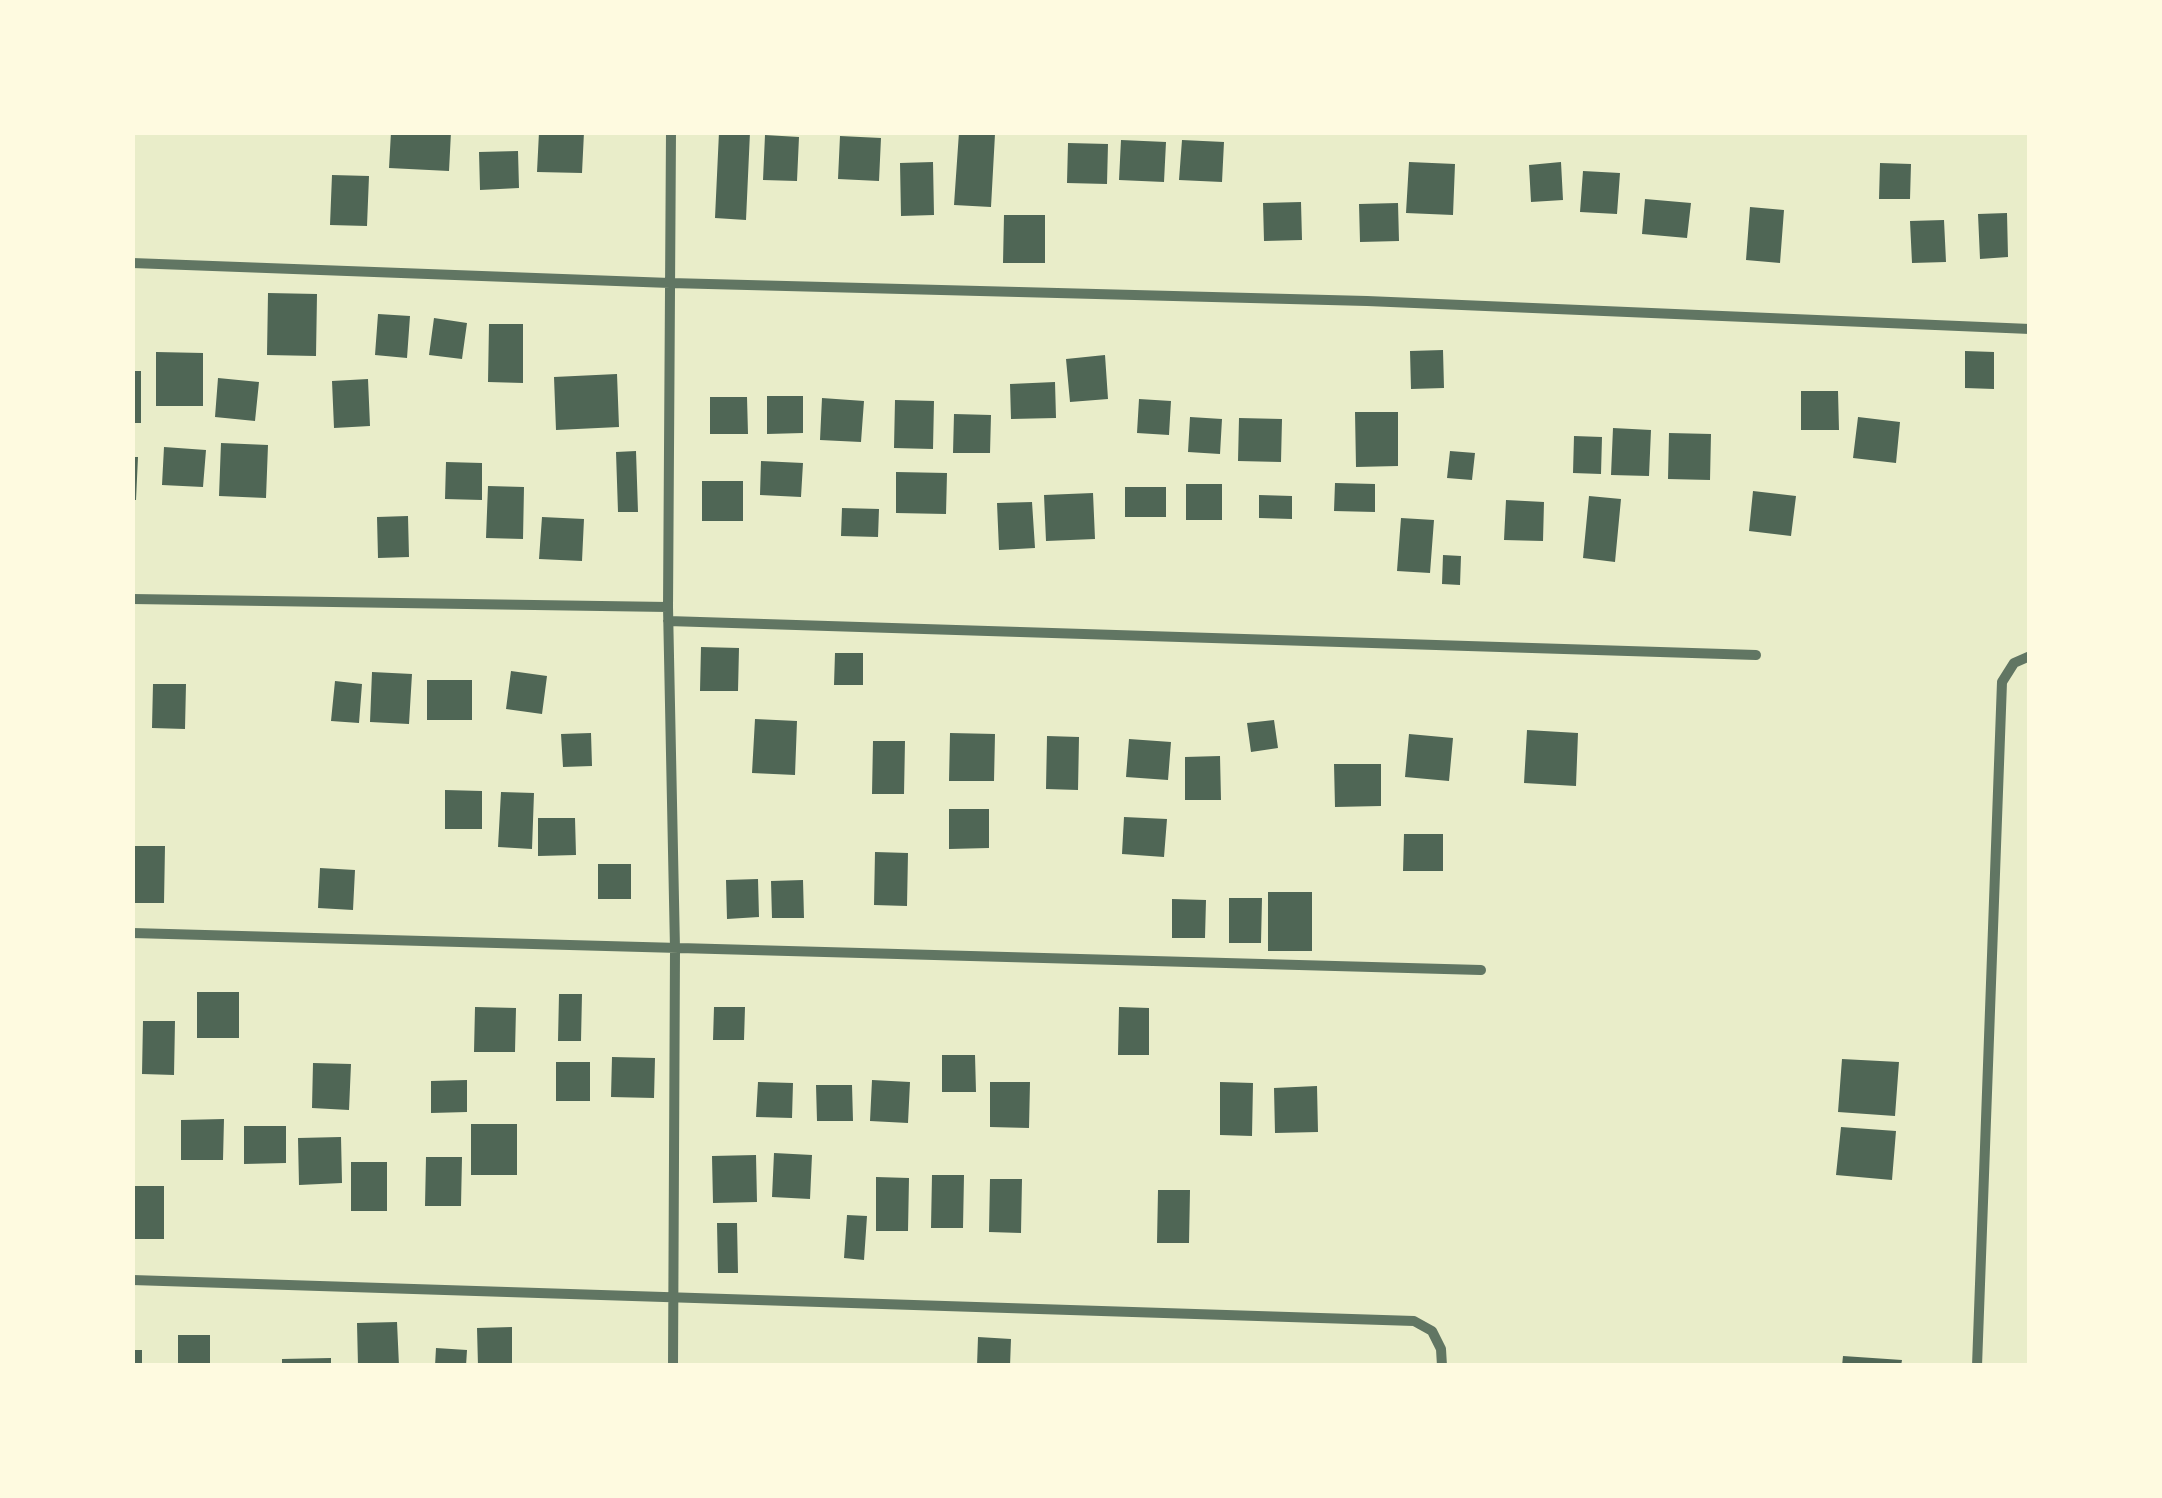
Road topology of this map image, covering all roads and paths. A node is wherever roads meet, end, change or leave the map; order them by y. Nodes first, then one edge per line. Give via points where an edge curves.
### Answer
1 (671, 132) edge
2 (132, 263) edge
3 (670, 283) junction
4 (2030, 329) edge
5 (132, 599) edge
6 (668, 607) junction
7 (668, 621) junction
8 (1756, 655) dead end
9 (2030, 656) edge
10 (132, 934) edge
11 (675, 949) junction
12 (1481, 970) dead end
13 (132, 1280) edge
14 (674, 1298) junction
15 (673, 1366) edge
16 (1442, 1366) edge
17 (1977, 1366) edge

1 - 3 street
2 - 3 street
3 - 4 street via 1367,301
3 - 6 street
5 - 6 street
6 - 7 street
7 - 8 street
7 - 11 street
9 - 17 street via 2014,664 2002,682
10 - 11 street
11 - 12 street
11 - 14 street
13 - 14 street
14 - 15 street
14 - 16 street via 1414,1321 1432,1330

